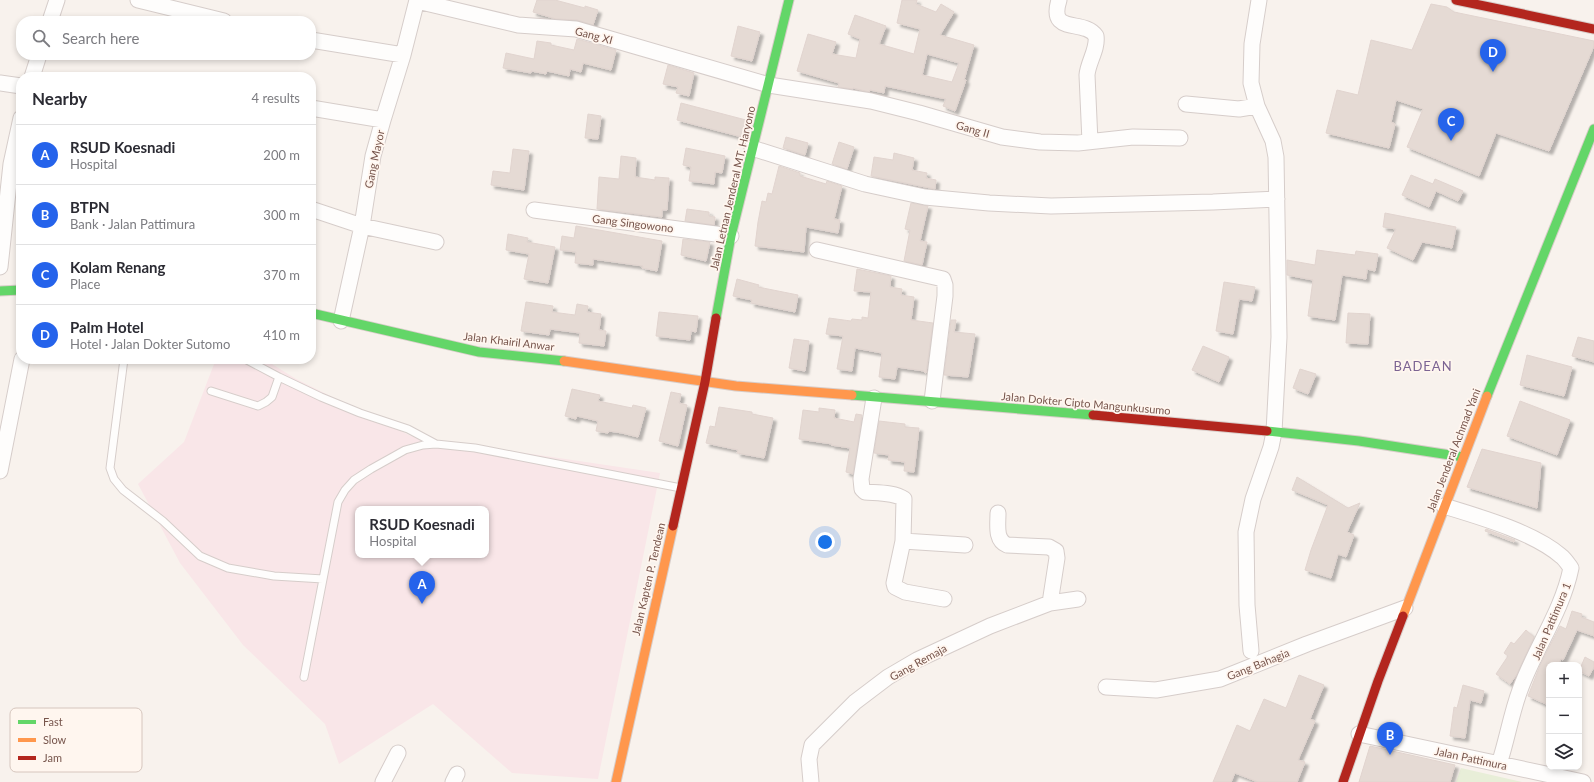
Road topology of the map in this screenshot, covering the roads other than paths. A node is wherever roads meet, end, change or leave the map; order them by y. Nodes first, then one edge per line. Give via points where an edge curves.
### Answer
1 (57, 0) edge
2 (138, 0) edge
3 (417, 0) edge
4 (788, 0) edge
5 (1059, 0) edge
6 (1259, 0) edge
7 (1456, 0) edge
8 (52, 16) edge
9 (204, 16) edge
10 (1594, 29) edge
11 (316, 41) edge
12 (404, 55) junction
13 (37, 60) edge
14 (34, 72) edge
15 (0, 82) edge
16 (16, 85) edge
17 (769, 85) junction
18 (1186, 104) dead end
19 (1257, 106) junction
20 (316, 109) edge
21 (383, 120) junction
22 (1594, 130) edge
23 (1180, 138) dead end
24 (16, 141) edge
25 (1090, 142) junction
26 (752, 148) junction
27 (4, 189) edge
28 (1277, 198) junction
29 (534, 210) dead end
30 (316, 211) edge
31 (362, 226) junction
32 (731, 236) junction
33 (436, 242) dead end
34 (817, 250) dead end
35 (0, 267) edge
36 (16, 290) edge
37 (0, 291) edge
38 (316, 314) edge
39 (341, 321) junction
40 (21, 364) edge
41 (123, 364) edge
42 (254, 364) edge
43 (279, 377) junction
44 (705, 382) junction
45 (211, 391) dead end
46 (874, 398) junction
47 (932, 401) junction
48 (1274, 432) junction
49 (436, 444) junction
50 (1463, 457) junction
51 (0, 471) edge
52 (681, 488) junction
53 (1444, 506) junction
54 (998, 513) dead end
55 (903, 541) junction
56 (965, 544) dead end
57 (323, 579) junction
58 (944, 599) dead end
59 (1078, 599) dead end
60 (1050, 603) junction
61 (1405, 608) junction
62 (1251, 650) dead end
63 (304, 677) dead end
64 (1106, 687) dead end
65 (1359, 734) junction
66 (398, 753) dead end
67 (1500, 764) junction
68 (384, 782) edge
69 (616, 782) edge
70 (810, 782) edge
71 (1343, 782) edge
72 (1583, 782) edge

1 - 8 street
2 - 9 street
3 - 12 street, Gang Mayor
3 - 17 street, Gang XI via 518,25 576,29
4 - 17 main road, Jalan Letnan Jenderal MT. Haryono
5 - 25 street via 1056,14 1058,19 1091,31 1096,36 1087,76
6 - 19 street via 1251,61 1251,84
7 - 10 main road
11 - 12 street
12 - 21 street, Gang Mayor
13 - 14 street
15 - 16 street
17 - 25 street, Gang II via 871,101 919,112 1002,137 1040,142
17 - 26 main road, Jalan Letnan Jenderal MT. Haryono
18 - 19 street via 1239,109
19 - 28 street via 1273,141
20 - 21 street
21 - 31 street, Gang Mayor via 373,156
22 - 50 main road, Jalan Jenderal Achmad Yani
23 - 25 street, Gang II via 1133,137
24 - 27 street
26 - 28 street via 865,184 925,197 1051,206
26 - 32 main road, Jalan Letnan Jenderal MT. Haryono
27 - 35 street
28 - 48 street via 1279,337
29 - 32 street, Gang Singowono
30 - 31 street
31 - 33 street
31 - 39 street, Gang Mayor
32 - 44 main road, Jalan Letnan Jenderal MT. Haryono
34 - 47 street via 943,279 945,296
36 - 37 main road
38 - 39 main road, Jalan Khairil Anwar
39 - 44 main road, Jalan Khairil Anwar via 479,352 574,362
40 - 51 street
41 - 57 lane via 110,468 114,479 123,490 163,521 200,556 228,568 274,576
42 - 43 lane
43 - 45 lane via 272,397 258,406
43 - 49 lane via 334,402 408,429
44 - 46 main road, Jalan Dokter Cipto Mangunkusumo
44 - 52 main road, Jalan Kapten P. Tendean
46 - 47 main road, Jalan Dokter Cipto Mangunkusumo
46 - 55 street via 860,486 865,492 896,495 904,499
47 - 48 main road, Jalan Dokter Cipto Mangunkusumo
48 - 50 main road, Jalan Dokter Cipto Mangunkusumo via 1359,441
48 - 62 street via 1253,499 1246,532 1247,605
49 - 52 lane via 475,448
49 - 57 lane via 405,450 354,480 345,490 335,512
50 - 53 main road, Jalan Jenderal Achmad Yani
52 - 69 main road, Jalan Kapten P. Tendean
53 - 61 main road, Jalan Jenderal Achmad Yani
53 - 67 street, Jalan Pattimura 1 via 1484,518 1541,541 1562,556 1571,568 1556,612 1520,690
54 - 60 street via 999,539 1003,543 1049,547 1056,551
55 - 56 street
55 - 58 street via 895,587 905,592
57 - 63 lane
59 - 60 street, Gang Remaja
60 - 70 street, Gang Remaja via 952,643 888,677 856,702 812,745
61 - 64 street, Gang Bahagia via 1220,679 1156,690
61 - 65 main road, Jalan Jenderal Achmad Yani
65 - 67 street, Jalan Pattimura
65 - 71 main road, Jalan Jenderal Achmad Yani
66 - 68 street
67 - 72 street, Jalan Pattimura

